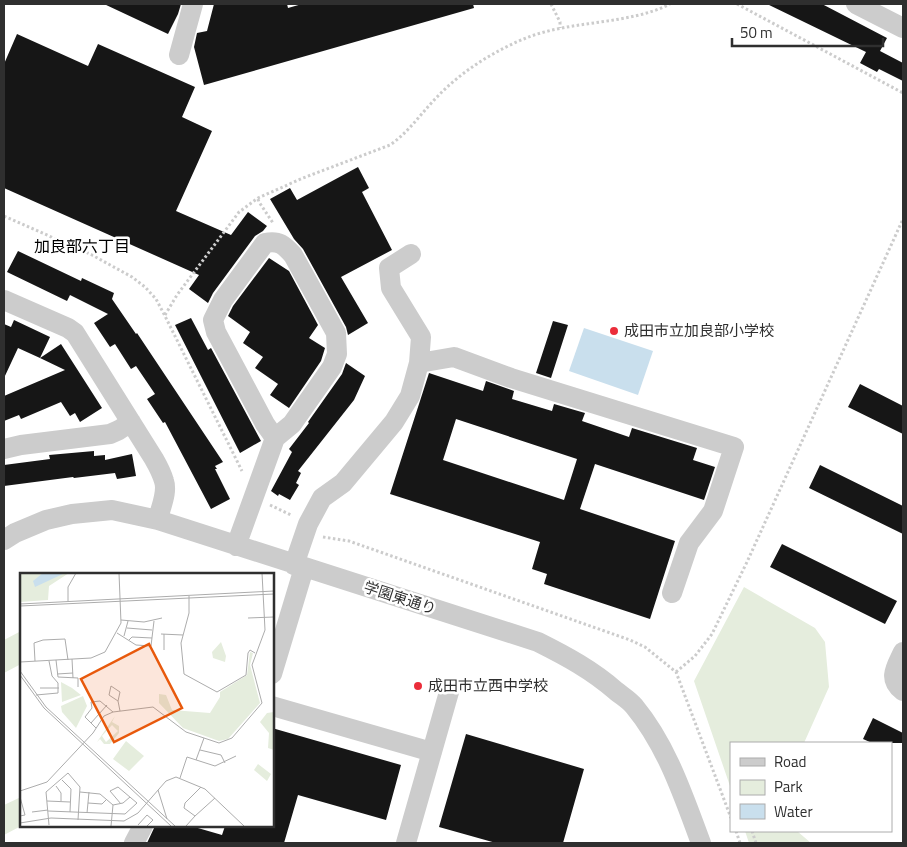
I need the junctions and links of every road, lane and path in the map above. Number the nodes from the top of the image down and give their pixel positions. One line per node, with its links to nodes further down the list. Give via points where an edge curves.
1 (193, 4): 8 (street)
2 (551, 4): 6 (path)
3 (670, 4): 6 (path, via 642,14)
4 (737, 4): 9 (path)
5 (856, 4): 7 (street)
6 (560, 28): 14 (path, via 526,38 468,71 439,94 390,145 258,198 239,212)
7 (903, 28)
8 (179, 55)
9 (903, 93)
10 (4, 216): 14 (path, via 92,255 132,277 156,299)
11 (903, 220): 28 (path, via 712,634 695,656)
12 (411, 254): 15 (street, via 390,268 391,288 422,338)
13 (4, 300): 16 (street, via 75,333)
14 (164, 316): 19 (path)
15 (420, 363): 21 (street, via 410,396 394,422 342,484 322,498); 25 (street, via 454,358 734,447 713,511 689,543)
16 (131, 422): 18 (street, via 110,434); 20 (street, via 165,482 166,492)
17 (275, 438): 17 (street, via 216,332 213,320 223,300 265,243 272,241 285,245 293,255 336,333 338,346 332,367 292,424); 19 (street)
18 (4, 449)
19 (255, 497): 21 (path); 23 (street)
20 (158, 520): 22 (street, 学園東通り, via 112,510 72,514 46,520); 23 (street, 学園東通り)
21 (308, 524): 24 (street)
22 (4, 540)
23 (236, 546): 24 (street, 学園東通り)
24 (299, 566): 27 (street); 36 (street, 学園東通り, via 538,642 572,659 606,682 632,704 652,730 675,773)
25 (672, 593)
26 (903, 652): 29 (street, via 894,678)
27 (274, 666)
28 (676, 672)
29 (903, 691)
30 (449, 692): 32 (street)
31 (274, 707): 32 (street)
32 (432, 752): 35 (street)
33 (142, 827): 34 (street)
34 (134, 843)
35 (406, 843)
36 (701, 843)

